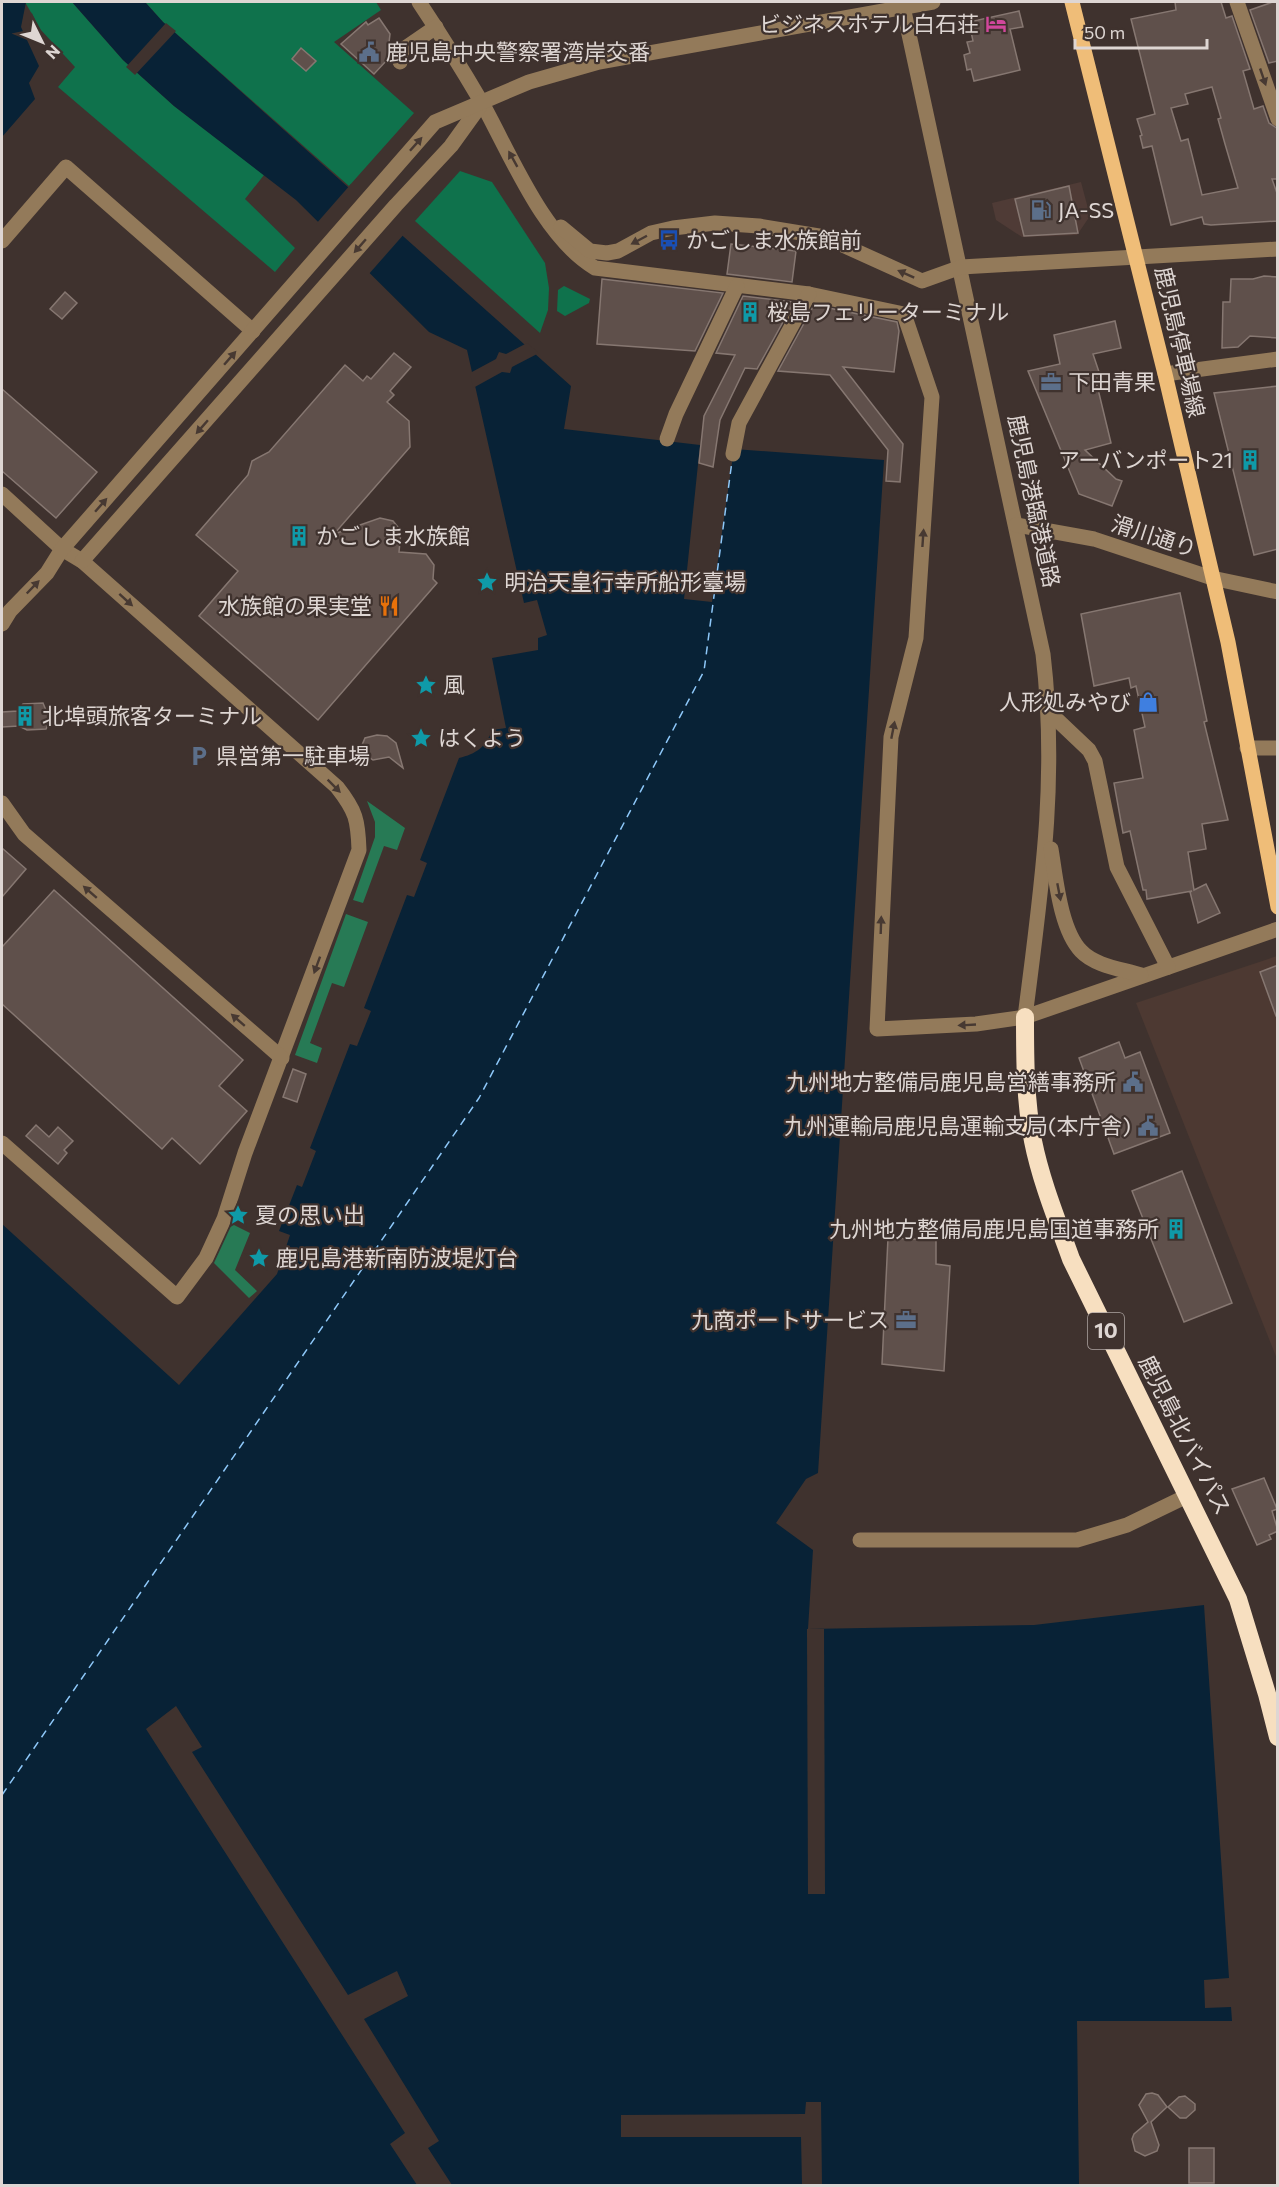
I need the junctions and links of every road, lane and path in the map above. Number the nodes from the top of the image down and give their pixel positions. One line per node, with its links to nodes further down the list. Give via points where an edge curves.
1 (419, 2): 6 (street)
2 (933, 2): 5 (street)
3 (1072, 2): 13 (main road, 鹿児島停車場線)
4 (1237, 2): 9 (street, one-way to 9)
5 (903, 4): 8 (street, via 599,62 529,82); 14 (street, 鹿児島港臨港道路)
6 (436, 27): 7 (street, via 401,51); 8 (street)
7 (400, 62)
8 (482, 103): 10 (street, one-way to 8); 17 (street, one-way to 8, via 435,122); 25 (street, one-way to 25, via 451,146)
9 (1278, 119)
10 (542, 210): 14 (street, one-way to 10, via 922,281 825,237 715,223 651,233 607,253 590,250); 15 (street, via 572,252 595,268)
11 (2, 241): 17 (street, via 66,168)
12 (1278, 249): 13 (street)
13 (1136, 257): 14 (street); 19 (main road, 鹿児島停車場線)
14 (961, 267): 23 (street, 鹿児島港臨港道路)
15 (737, 286): 16 (street); 20 (street)
16 (809, 294): 21 (street, via 739,423); 38 (street, one-way to 16, via 976,1024 877,1029 891,737 916,638 932,397 904,314)
17 (253, 331): 24 (street, one-way to 17)
18 (1278, 359): 19 (street)
19 (1165, 374): 26 (main road, 鹿児島停車場線)
20 (667, 439)
21 (733, 454)
22 (2, 494): 24 (street)
23 (1016, 525): 26 (street, 滑川通り, via 1094,539); 29 (street, 鹿児島港臨港道路, via 1043,654)
24 (62, 549): 25 (street); 28 (street, one-way to 24)
25 (82, 561): 39 (street, one-way to 39, via 337,787 353,808 358,824 358,850)
26 (1212, 578): 27 (street, 滑川通り); 30 (main road, 鹿児島停車場線)
27 (1278, 592)
28 (2, 624)
29 (1050, 713): 33 (street, 鹿児島港臨港道路); 36 (street, via 1089,750 1095,761 1117,867)
30 (1247, 748): 31 (street); 34 (main road, 鹿児島停車場線)
31 (1278, 748)
32 (2, 803): 39 (street, one-way to 32, via 24,834)
33 (1048, 834): 37 (street, one-way to 37, via 1061,906 1081,951 1094,960); 38 (street, 鹿児島港臨港道路)
34 (1278, 907)
35 (1278, 929): 36 (street)
36 (1168, 967): 37 (street)
37 (1141, 975): 38 (street)
38 (1025, 1017): 41 (highway, 鹿児島北バイパス / 10, via 1029,1114 1040,1170 1055,1215 1071,1259)
39 (282, 1058): 40 (street, via 224,1219 206,1258 177,1297)
40 (2, 1143)
41 (1189, 1496): 42 (street, via 1127,1525 1077,1540); 43 (highway, 鹿児島北バイパス / 10, via 1238,1599)
42 (860, 1540)
43 (1278, 1737)

